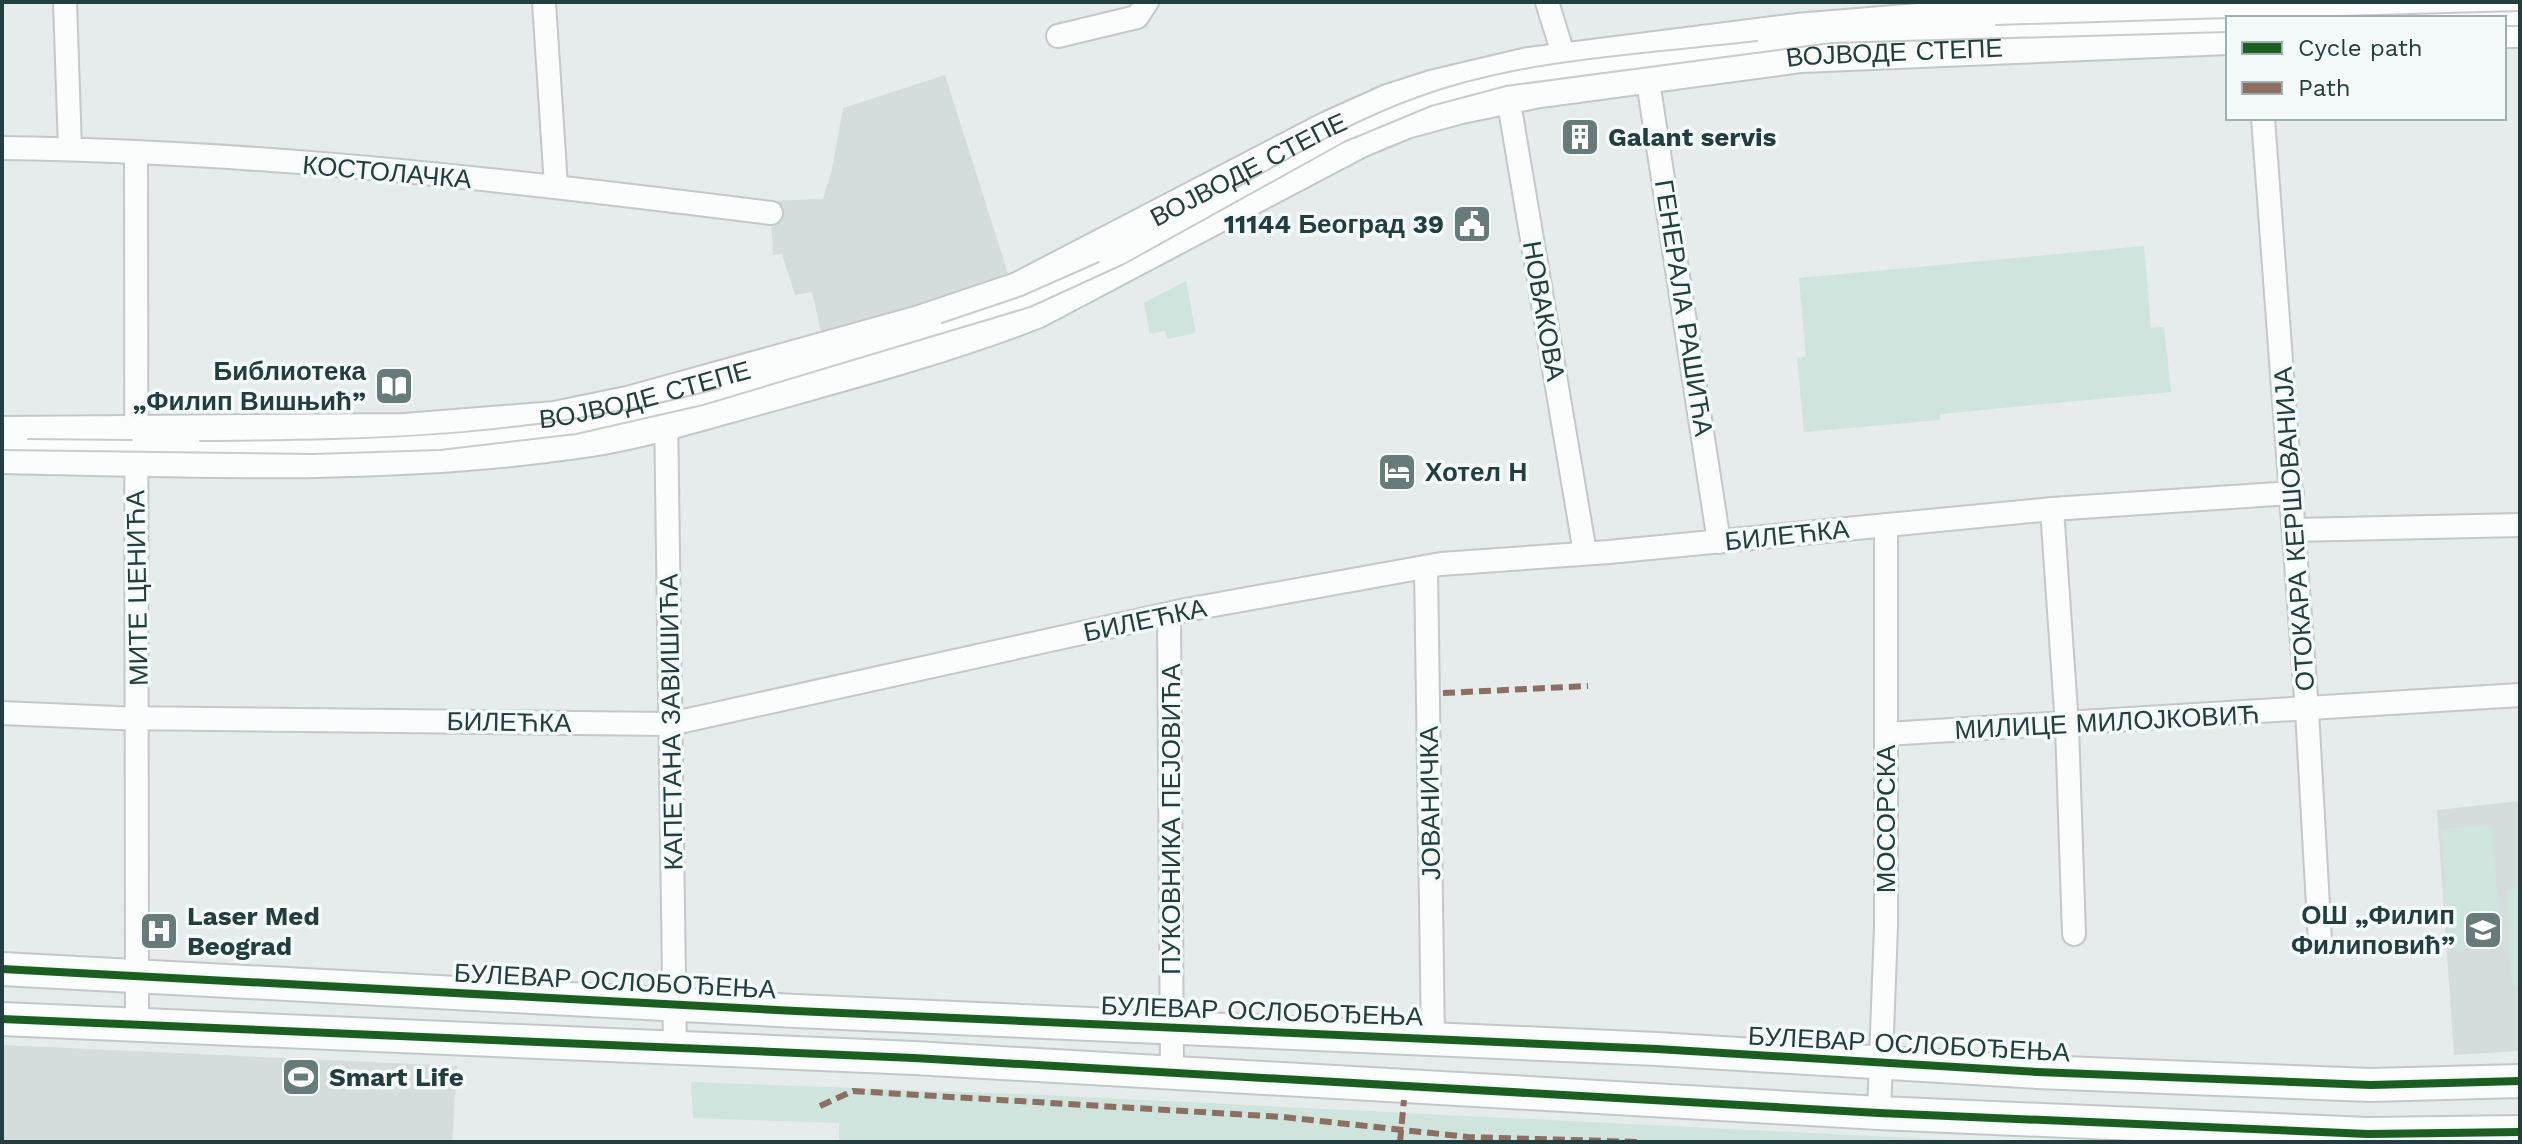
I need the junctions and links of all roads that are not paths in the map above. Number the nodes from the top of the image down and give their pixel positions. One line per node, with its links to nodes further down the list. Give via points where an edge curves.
1 (65, 2): 15 (street)
2 (544, 2): 17 (street)
3 (1147, 2): 8 (street, via 1137,17)
4 (1547, 2): 10 (street)
5 (2150, 8): 7 (main road, ВОЈВОДЕ СТЕПЕ); 10 (main road, ВОЈВОДЕ СТЕПЕ, via 1830,27)
6 (2520, 8): 7 (main road, ВОЈВОДЕ СТЕПЕ)
7 (2254, 15)
8 (1058, 36)
9 (2226, 38): 11 (main road, ВОЈВОДЕ СТЕПЕ, via 1816,54)
10 (1569, 73): 11 (main road, ВОЈВОДЕ СТЕПЕ); 12 (main road, ВОЈВОДЕ СТЕПЕ)
11 (1647, 75): 28 (street, ГЕНЕРАЛА РАШИЋА)
12 (1506, 83): 19 (main road, ВОЈВОДЕ СТЕПЕ, via 1388,101 1018,289); 29 (street, НОВАКОВА)
13 (2263, 120): 23 (street, ОТОКАРА КЕРШОВАНИЈА)
14 (2, 148): 15 (street, КОСТОЛАЧКА)
15 (70, 149): 16 (street, КОСТОЛАЧКА)
16 (136, 153): 17 (street, КОСТОЛАЧКА); 21 (street, МИТЕ ЦЕНИЋА)
17 (556, 186): 18 (street, КОСТОЛАЧКА)
18 (771, 213)
19 (666, 408): 21 (main road, ВОЈВОДЕ СТЕПЕ); 36 (street, КАПЕТАНА ЗАВИШИЋА)
20 (2, 433): 21 (main road, ВОЈВОДЕ СТЕПЕ)
21 (136, 445): 22 (main road, ВОЈВОДЕ СТЕПЕ); 35 (street, МИТЕ ЦЕНИЋА)
22 (2, 457)
23 (2292, 493): 24 (street, БИЛЕЋКА); 27 (street, ОТОКАРА КЕРШОВАНИЈА)
24 (2052, 509): 25 (street, БИЛЕЋКА); 37 (street)
25 (1886, 525): 28 (street, БИЛЕЋКА); 38 (street, МОСОРСКА)
26 (2520, 525): 27 (street)
27 (2295, 530): 33 (street, ОТОКАРА КЕРШОВАНИЈА)
28 (1719, 542): 29 (street, БИЛЕЋКА)
29 (1585, 553): 30 (street, БИЛЕЋКА)
30 (1426, 567): 31 (street, БИЛЕЋКА); 47 (street, ЈОВАНИЧКА)
31 (1169, 614): 36 (street, БИЛЕЋКА); 46 (street, ПУКОВНИКА ПЕЈОВИЋА)
32 (2520, 695): 33 (street, МИЛИЦЕ МИЛОЈКОВИЋ)
33 (2307, 711): 37 (street, МИЛИЦЕ МИЛОЈКОВИЋ); 40 (street, ОТОКАРА КЕРШОВАНИЈА)
34 (2, 713): 35 (street, БИЛЕЋКА)
35 (138, 718): 36 (street, БИЛЕЋКА); 42 (street, МИТЕ ЦЕНИЋА)
36 (670, 724): 43 (street, КАПЕТАНА ЗАВИШИЋА)
37 (2067, 726): 38 (street, МИЛИЦЕ МИЛОЈКОВИЋ); 39 (street)
38 (1886, 734): 49 (street, МОСОРСКА)
39 (2074, 934)
40 (2320, 941)
41 (2, 969): 42 (main road, БУЛЕВАР ОСЛОБОЂЕЊА)
42 (138, 976): 43 (main road, БУЛЕВАР ОСЛОБОЂЕЊА); 45 (street, МИТЕ ЦЕНИЋА)
43 (675, 1004): 46 (main road, БУЛЕВАР ОСЛОБОЂЕЊА); 48 (street, КАПЕТАНА ЗАВИШИЋА)
44 (2, 1019): 45 (main road)
45 (137, 1023): 48 (main road)
46 (1173, 1029): 47 (main road, БУЛЕВАР ОСЛОБОЂЕЊА); 50 (street, ПУКОВНИКА ПЕЈОВИЋА)
47 (1433, 1038): 49 (main road, БУЛЕВАР ОСЛОБОЂЕЊА)
48 (675, 1050): 50 (main road)
49 (1881, 1063): 51 (main road, БУЛЕВАР ОСЛОБОЂЕЊА, via 2293,1083); 52 (street, МОСОРСКА)
50 (1172, 1072): 52 (main road)
51 (2520, 1081)
52 (1879, 1113): 53 (main road, via 2368,1134)
53 (2520, 1132)

